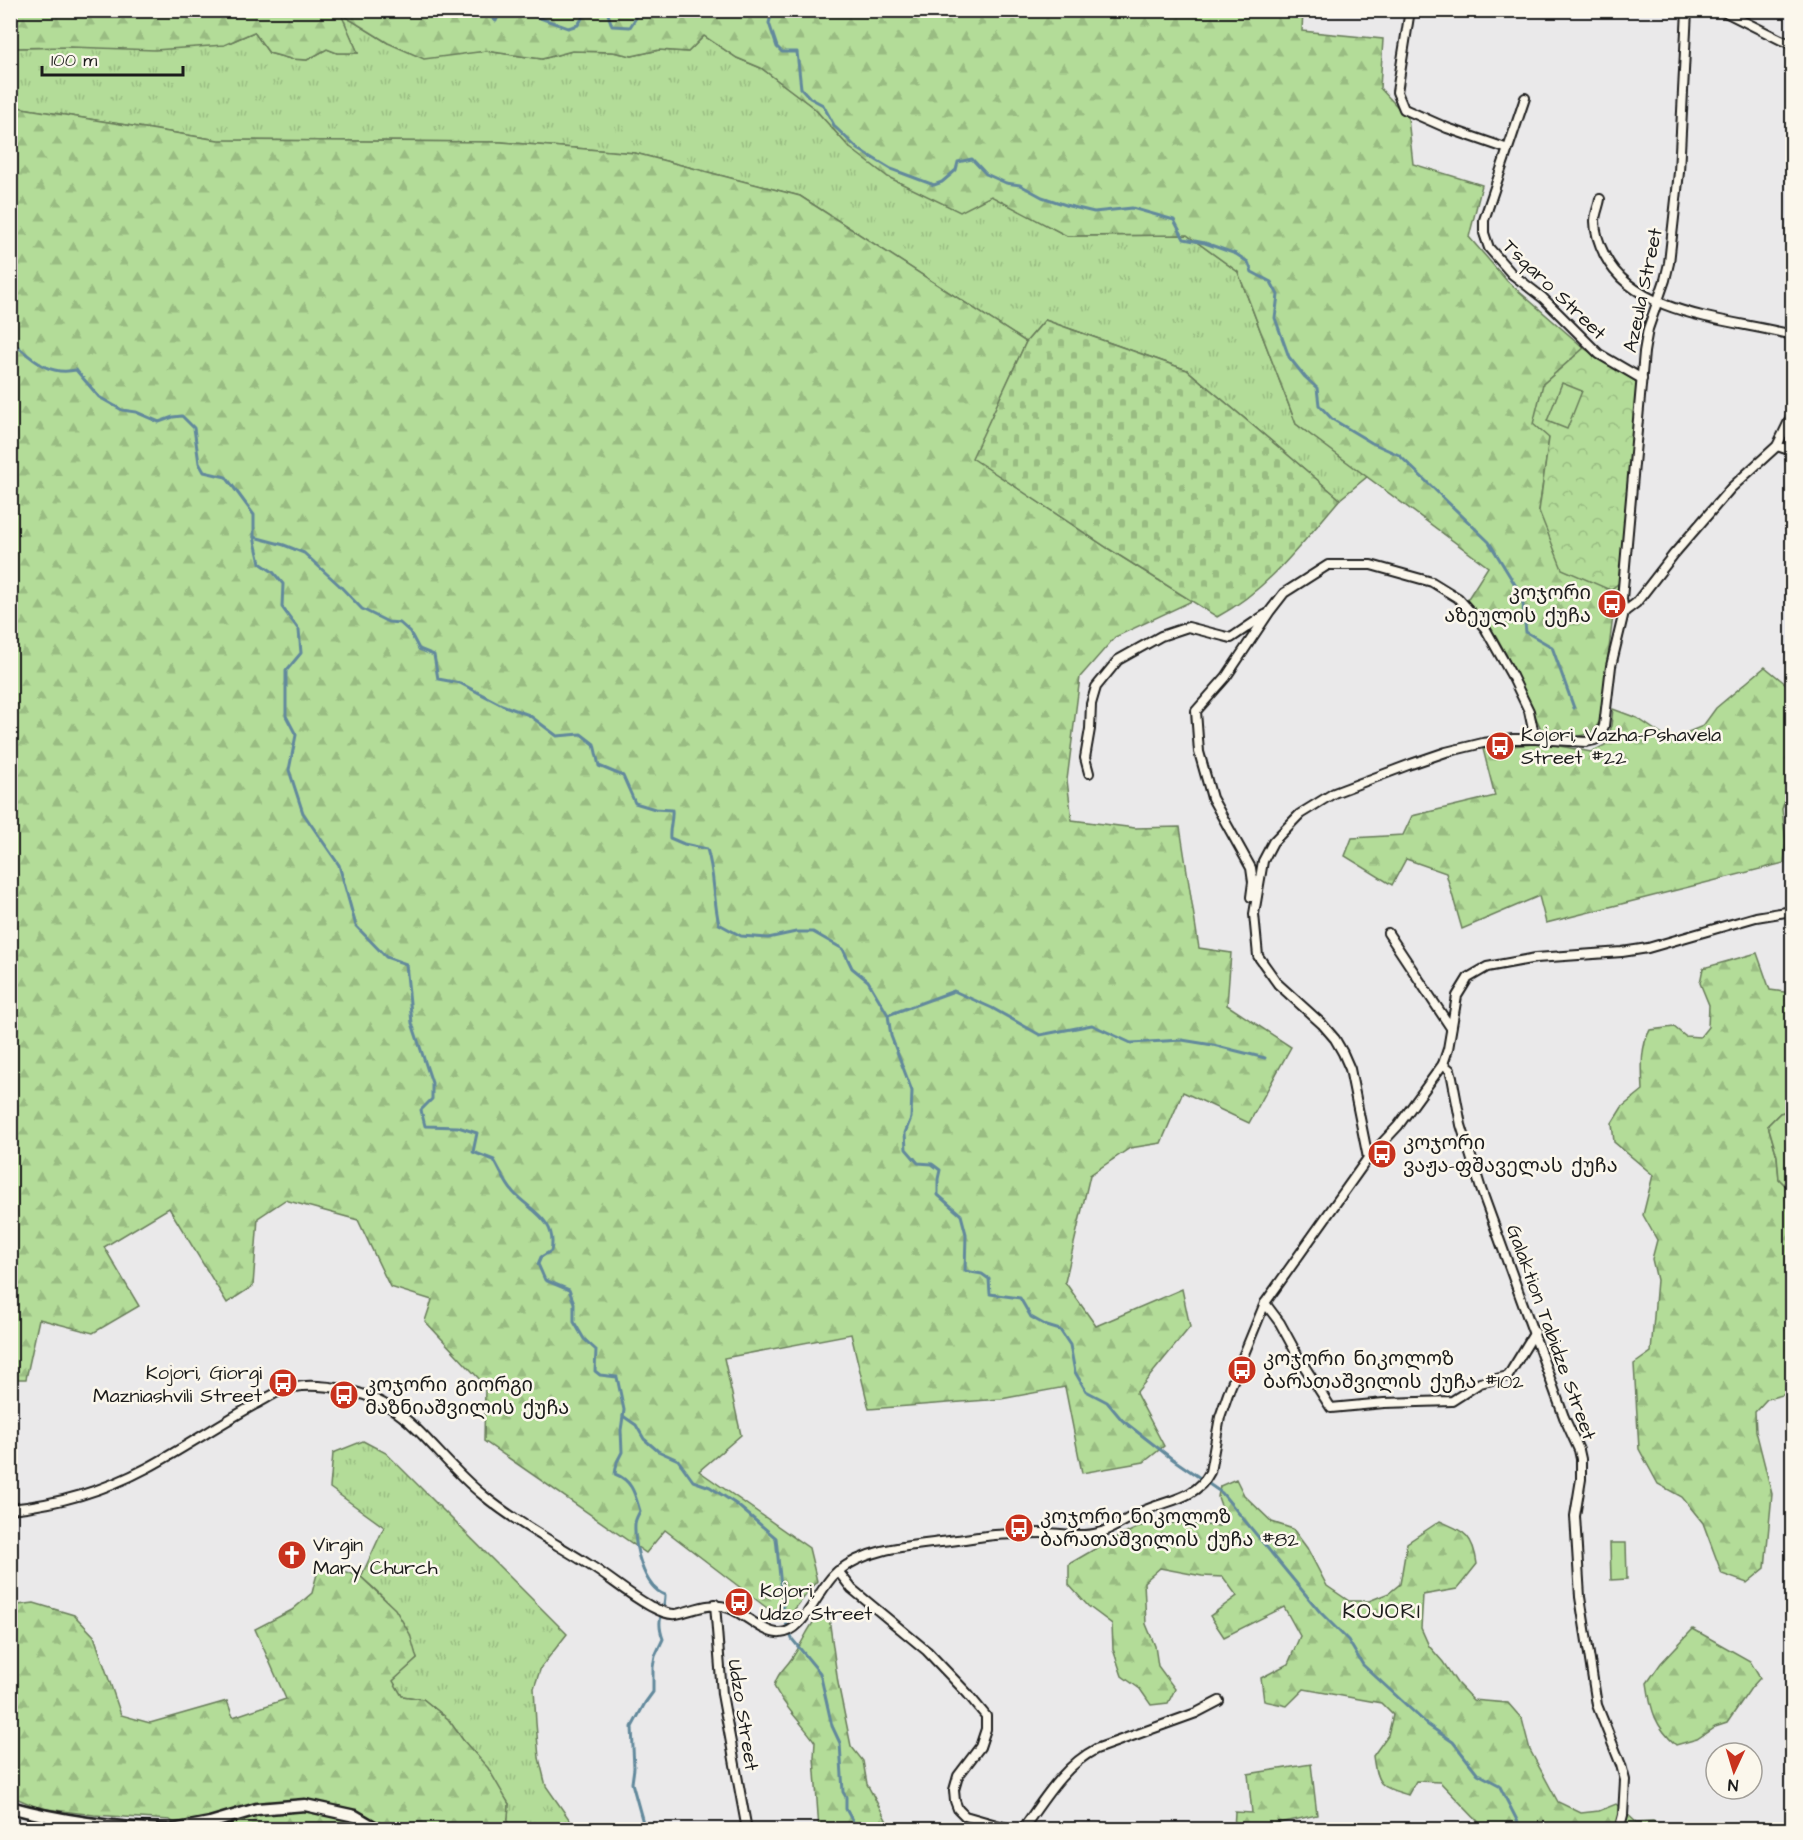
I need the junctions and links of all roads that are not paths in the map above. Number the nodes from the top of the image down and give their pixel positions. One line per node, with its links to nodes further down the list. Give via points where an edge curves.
1 (1410, 10): 6 (street, via 1397,92 1404,109)
2 (1687, 10): 8 (street, Azeula Street, via 1679,172 1669,263)
3 (1721, 10): 4 (street)
4 (1792, 44)
5 (1525, 98): 6 (street, Tsqaro Street)
6 (1508, 149): 10 (street, Tsqaro Street, via 1484,220 1489,248 1599,354)
7 (1600, 199): 8 (street, via 1595,221 1599,244 1612,269 1633,288)
8 (1658, 302): 9 (street); 10 (street, Azeula Street, via 1648,329)
9 (1792, 335)
10 (1642, 379): 15 (street, Azeula Street)
11 (1792, 415): 12 (street)
12 (1777, 446): 13 (street); 15 (street, via 1731,488 1636,603)
13 (1792, 451)
14 (1270, 611): 16 (street, via 1284,593 1328,565 1371,565 1432,582 1458,598 1485,628 1529,711); 17 (street, via 1231,638 1188,627 1161,636 1118,660 1096,687 1091,704 1084,758); 19 (street, via 1226,677 1196,711 1199,752 1212,798 1251,868)
15 (1624, 612): 16 (street, Azeula Street, via 1600,734 1586,742)
16 (1535, 739): 19 (street, Azeula Street, via 1483,743 1446,752 1317,802 1273,842 1263,861)
17 (1089, 773)
18 (1792, 911): 21 (street, via 1756,917 1648,948 1536,957 1487,968 1468,978 1457,996)
19 (1254, 914): 23 (street, via 1258,956 1263,965 1335,1039 1350,1069)
20 (1388, 933): 21 (street)
21 (1451, 1028): 22 (street)
22 (1443, 1064): 23 (street, via 1398,1126); 25 (street, Galaktion Tabidze Street, via 1450,1070 1474,1168)
23 (1368, 1158): 24 (street)
24 (1265, 1303): 25 (street, via 1331,1408 1452,1401 1480,1383 1508,1376); 27 (street, via 1230,1388 1220,1417 1210,1472 1200,1487 1100,1533 993,1535 921,1544 863,1557)
25 (1535, 1332): 39 (street, Galaktion Tabidze Street, via 1564,1417 1580,1450 1581,1479 1575,1516 1580,1597 1597,1705 1625,1780)
26 (10, 1509): 28 (street, via 52,1504 106,1486 147,1468 278,1392 314,1385 344,1388 374,1398 400,1413 480,1493 646,1604 672,1614)
27 (838, 1571): 28 (street, via 792,1631 770,1632 742,1614); 37 (street, via 852,1589 927,1651 986,1716 980,1747 958,1776 955,1801 965,1816)
28 (715, 1604): 36 (street, Udzo Street, via 722,1694)
29 (1219, 1701): 38 (street, via 1083,1755 1053,1786)
30 (10, 1807): 31 (main road)
31 (49, 1817): 32 (street); 33 (main road)
32 (63, 1830)
33 (167, 1830)
34 (173, 1830): 35 (main road, via 257,1809 304,1805 355,1816)
35 (379, 1830)
36 (747, 1830)
37 (1014, 1830)
38 (1022, 1830)
39 (1619, 1830)

